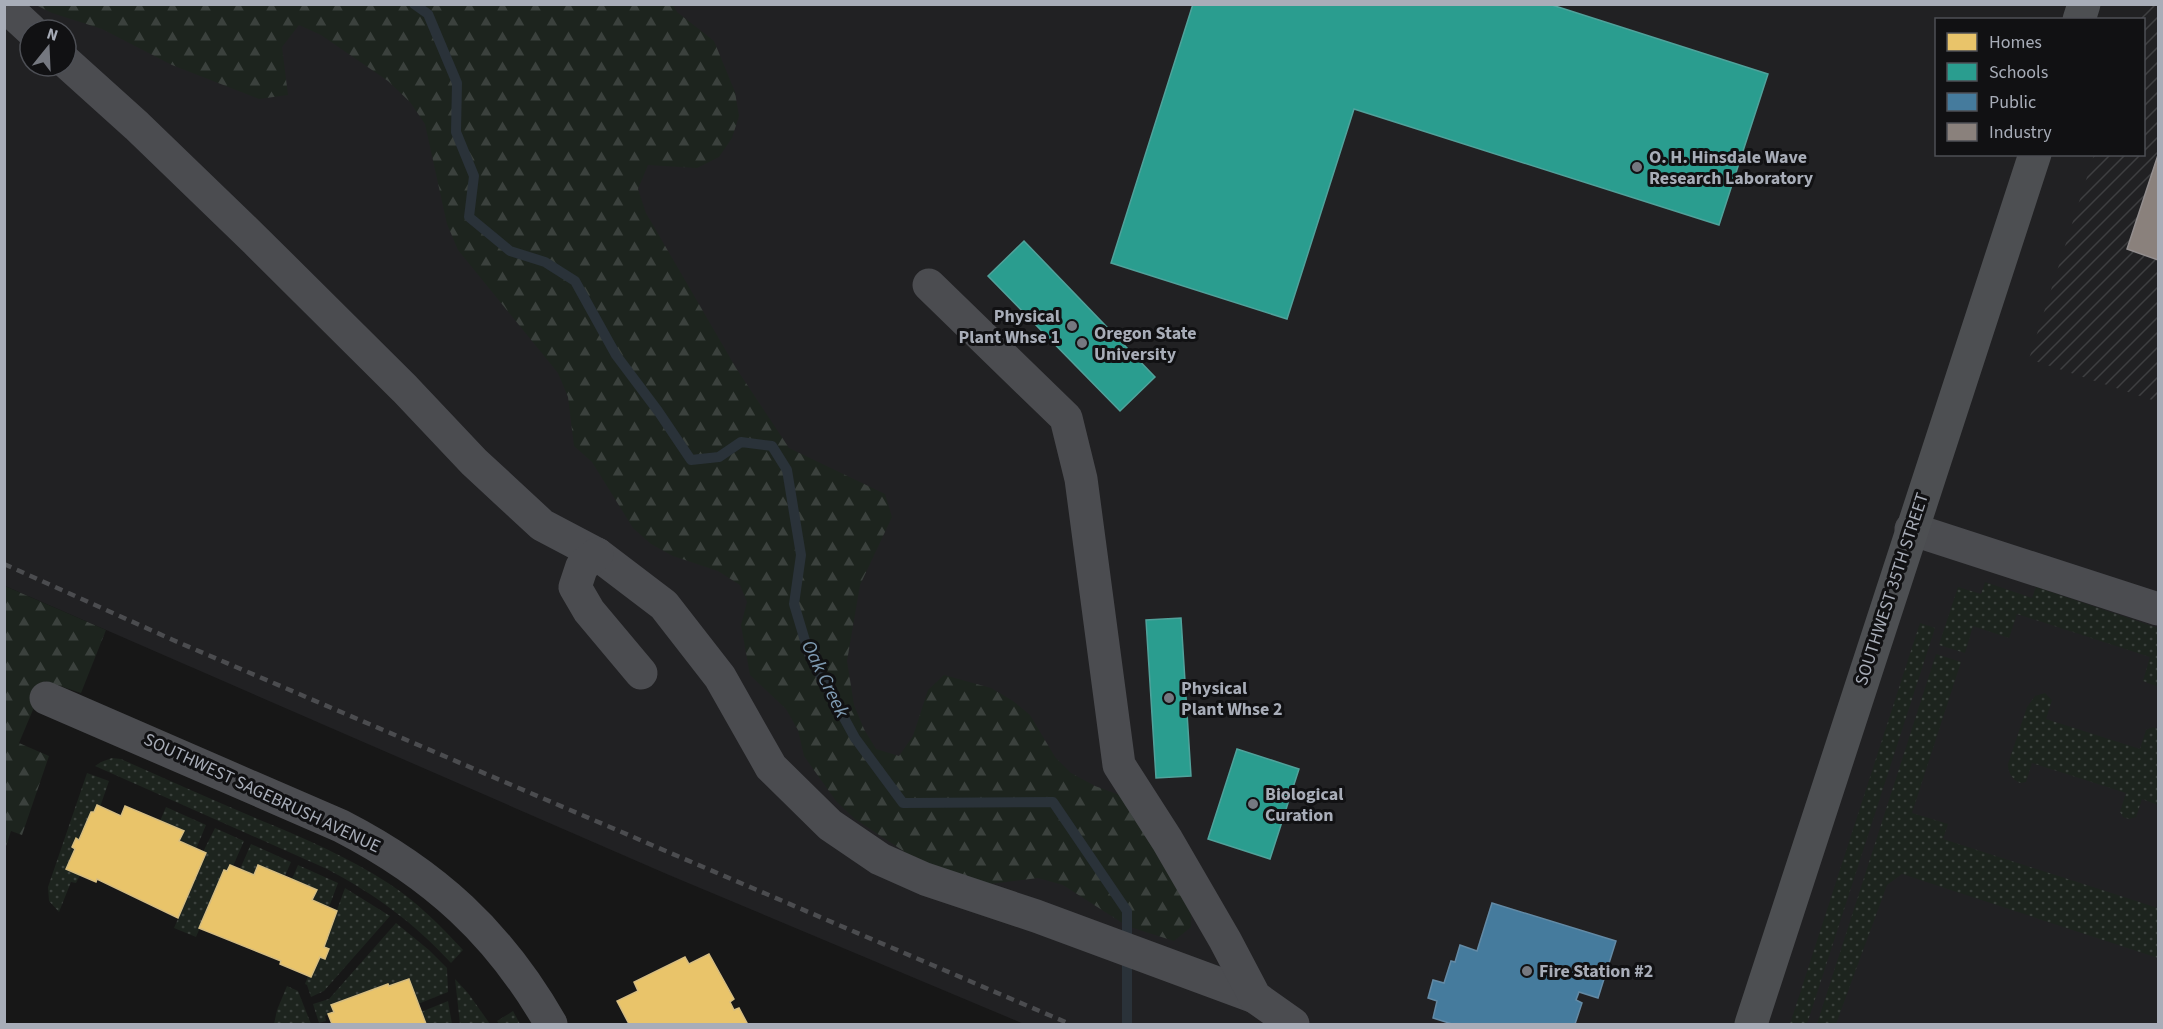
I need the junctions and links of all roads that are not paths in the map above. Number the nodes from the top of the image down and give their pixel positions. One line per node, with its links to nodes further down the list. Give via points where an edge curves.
1 (4, 5): 2 (street)
2 (18, 18)
3 (78, 73): 7 (street, via 239,224 542,525)
4 (2034, 156): 6 (main road, SOUTHWEST 35TH STREET)
5 (929, 285): 11 (street, via 1066,418 1080,480 1119,765 1167,840)
6 (1911, 529): 8 (street); 14 (main road, SOUTHWEST 35TH STREET)
7 (597, 554): 9 (street, via 582,566 575,587 589,611); 11 (street, via 664,605 720,677 771,767 830,825 880,859)
8 (2158, 609)
9 (641, 673)
10 (46, 698): 12 (street, SOUTHWEST SAGEBRUSH AVENUE, via 377,844 411,866 475,921 507,957)
11 (1255, 997): 13 (street)
12 (551, 1024)
13 (1293, 1024)
14 (1751, 1024)

